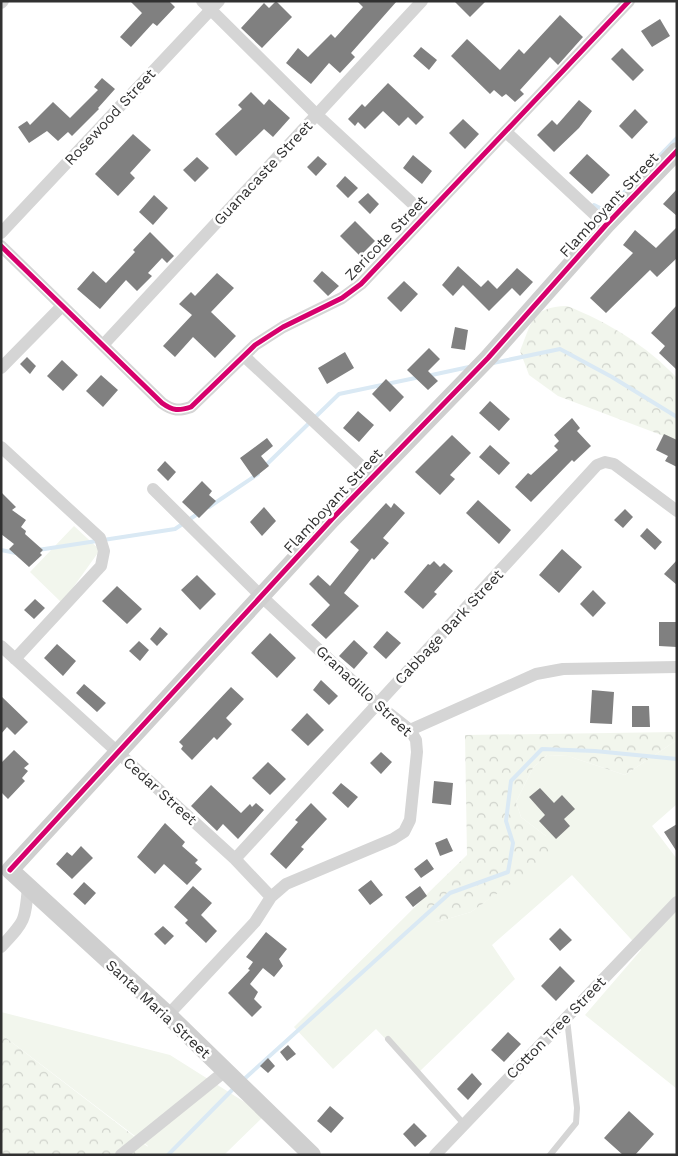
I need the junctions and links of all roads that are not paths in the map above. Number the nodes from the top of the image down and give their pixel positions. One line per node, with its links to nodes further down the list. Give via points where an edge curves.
1 (422, 1): 4 (street, Guanacaste Street)
2 (629, 1): 5 (street, Zericote Street)
3 (211, 4): 4 (street); 9 (street, Rosewood Street)
4 (317, 115): 7 (street); 12 (street, Guanacaste Street)
5 (506, 132): 7 (street, Zericote Street); 8 (street)
6 (677, 151): 8 (street, Flamboyant Street)
7 (424, 215): 13 (street, Zericote Street, via 361,284 342,298 283,327)
8 (606, 225): 16 (street, Flamboyant Street, via 488,358)
9 (1, 233)
10 (1, 246): 11 (street, Zericote Street)
11 (62, 306): 12 (street, Zericote Street); 14 (street)
12 (104, 344): 13 (street, Zericote Street, via 162,403 170,410 180,411 191,406)
13 (244, 356): 16 (street)
14 (1, 368)
15 (1, 448): 21 (street, via 100,538 104,551 102,566)
16 (373, 477): 19 (street, Flamboyant Street)
17 (153, 489): 19 (street, Granadillo Street)
18 (677, 511): 23 (street, Cabbage Bark Street, via 614,464 605,462 597,465)
19 (261, 596): 23 (street, Granadillo Street); 25 (street, Flamboyant Street)
20 (1, 646): 21 (street, Cedar Street)
21 (15, 659): 25 (street, Cedar Street)
22 (677, 667): 24 (street, via 563,670 536,674)
23 (377, 704): 24 (street, Granadillo Street); 26 (street, Cabbage Bark Street)
24 (410, 730): 29 (street, Granadillo Street, via 416,740 417,752 410,820 404,832 286,884)
25 (119, 754): 26 (street, Cedar Street); 27 (street, Flamboyant Street)
26 (236, 859): 29 (street, Cedar Street)
27 (6, 869): 28 (street, Santa Maria Street)
28 (28, 887): 31 (street, via 24,921); 32 (street, Santa Maria Street)
29 (271, 896): 32 (street, Granadillo Street, via 255,922)
30 (677, 902): 33 (street, Cotton Tree Street)
31 (1, 948)
32 (168, 1016): 35 (street, Santa Maria Street)
33 (566, 1017): 36 (street, Cotton Tree Street); 40 (lane, via 576,1123)
34 (388, 1040): 36 (lane)
35 (224, 1072): 37 (street); 38 (street, Santa Maria Street)
36 (464, 1124): 39 (street, Cotton Tree Street)
37 (122, 1155)
38 (312, 1155)
39 (435, 1155)
40 (550, 1155)

